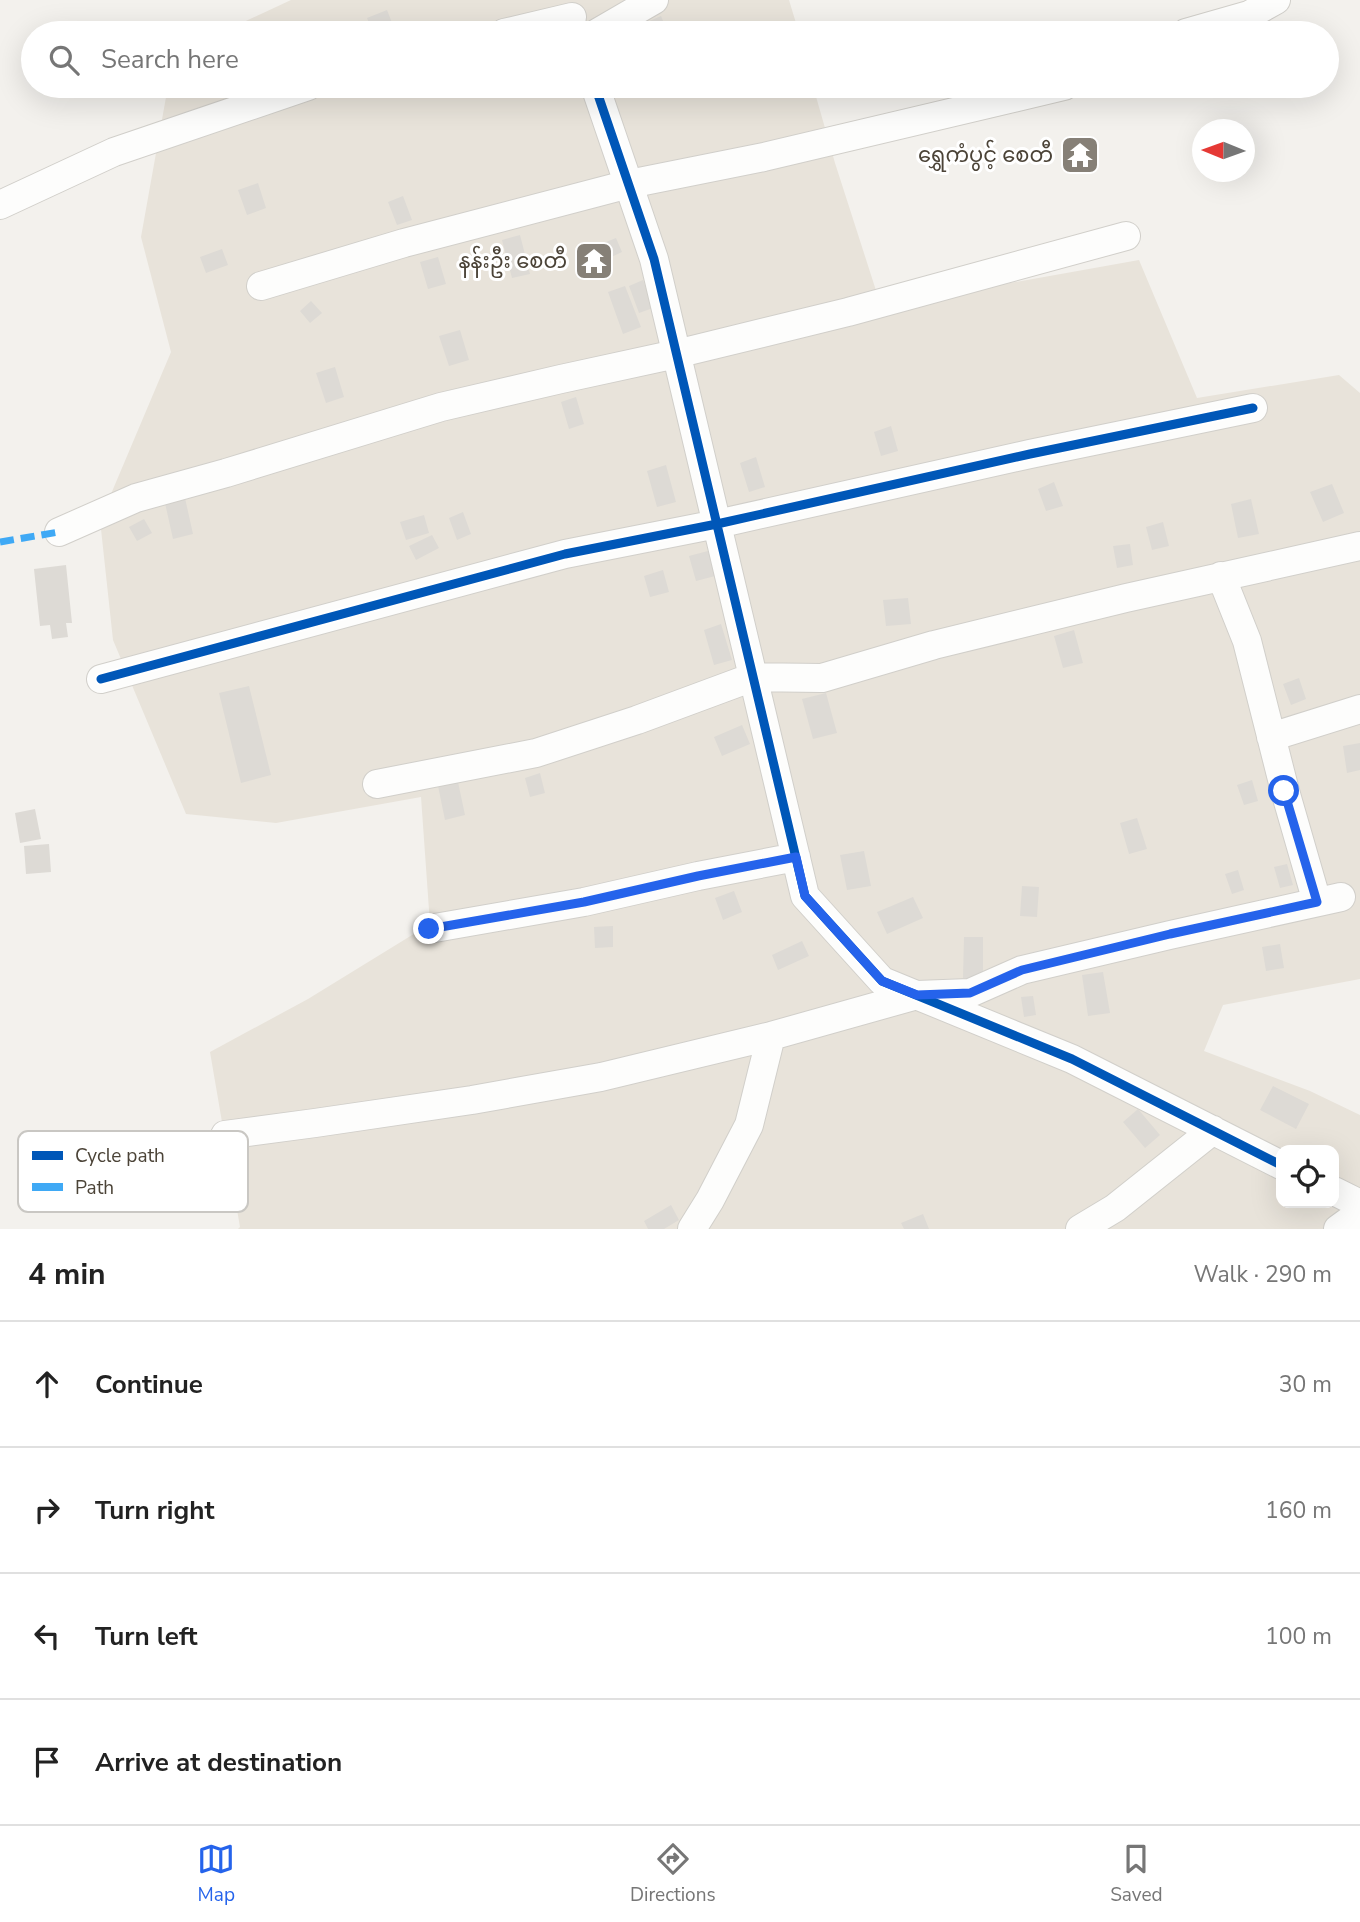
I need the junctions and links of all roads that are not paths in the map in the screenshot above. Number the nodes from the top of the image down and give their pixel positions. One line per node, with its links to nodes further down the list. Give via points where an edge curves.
1 (654, 0): 5 (street)
2 (1276, 0): 6 (street)
3 (572, 17): 4 (street)
4 (555, 21)
5 (618, 21)
6 (1228, 21)
7 (273, 98): 11 (street, via 114,152)
8 (599, 98): 10 (street)
9 (1013, 98): 10 (street)
10 (629, 184): 13 (street); 14 (street, via 654,259)
11 (0, 205)
12 (1126, 236): 14 (street)
13 (261, 286)
14 (677, 354): 16 (street); 17 (street, via 441,407 136,498)
15 (1253, 408): 16 (street)
16 (717, 524): 20 (street); 21 (street, via 565,554)
17 (59, 532)
18 (1360, 546): 19 (street)
19 (1221, 576): 20 (street, via 934,645 822,678); 23 (street, via 1247,641)
20 (753, 677): 24 (street, via 536,752); 25 (street)
21 (101, 680)
22 (1360, 709): 23 (street)
23 (1271, 737): 27 (street, via 1284,791 1329,899 1022,970 970,993)
24 (377, 784)
25 (796, 857): 26 (street); 27 (street, via 805,896 882,981)
26 (429, 929)
27 (917, 995): 28 (street); 29 (street, via 1072,1059)
28 (771, 1036): 30 (street, via 576,1082); 35 (street, via 749,1125)
29 (1213, 1130): 31 (street); 36 (street, via 1115,1208)
30 (248, 1132)
31 (1276, 1162)
32 (1339, 1194): 33 (street)
33 (1360, 1204)
34 (1360, 1213): 37 (street)
35 (692, 1229)
36 (1080, 1229)
37 (1338, 1229)

